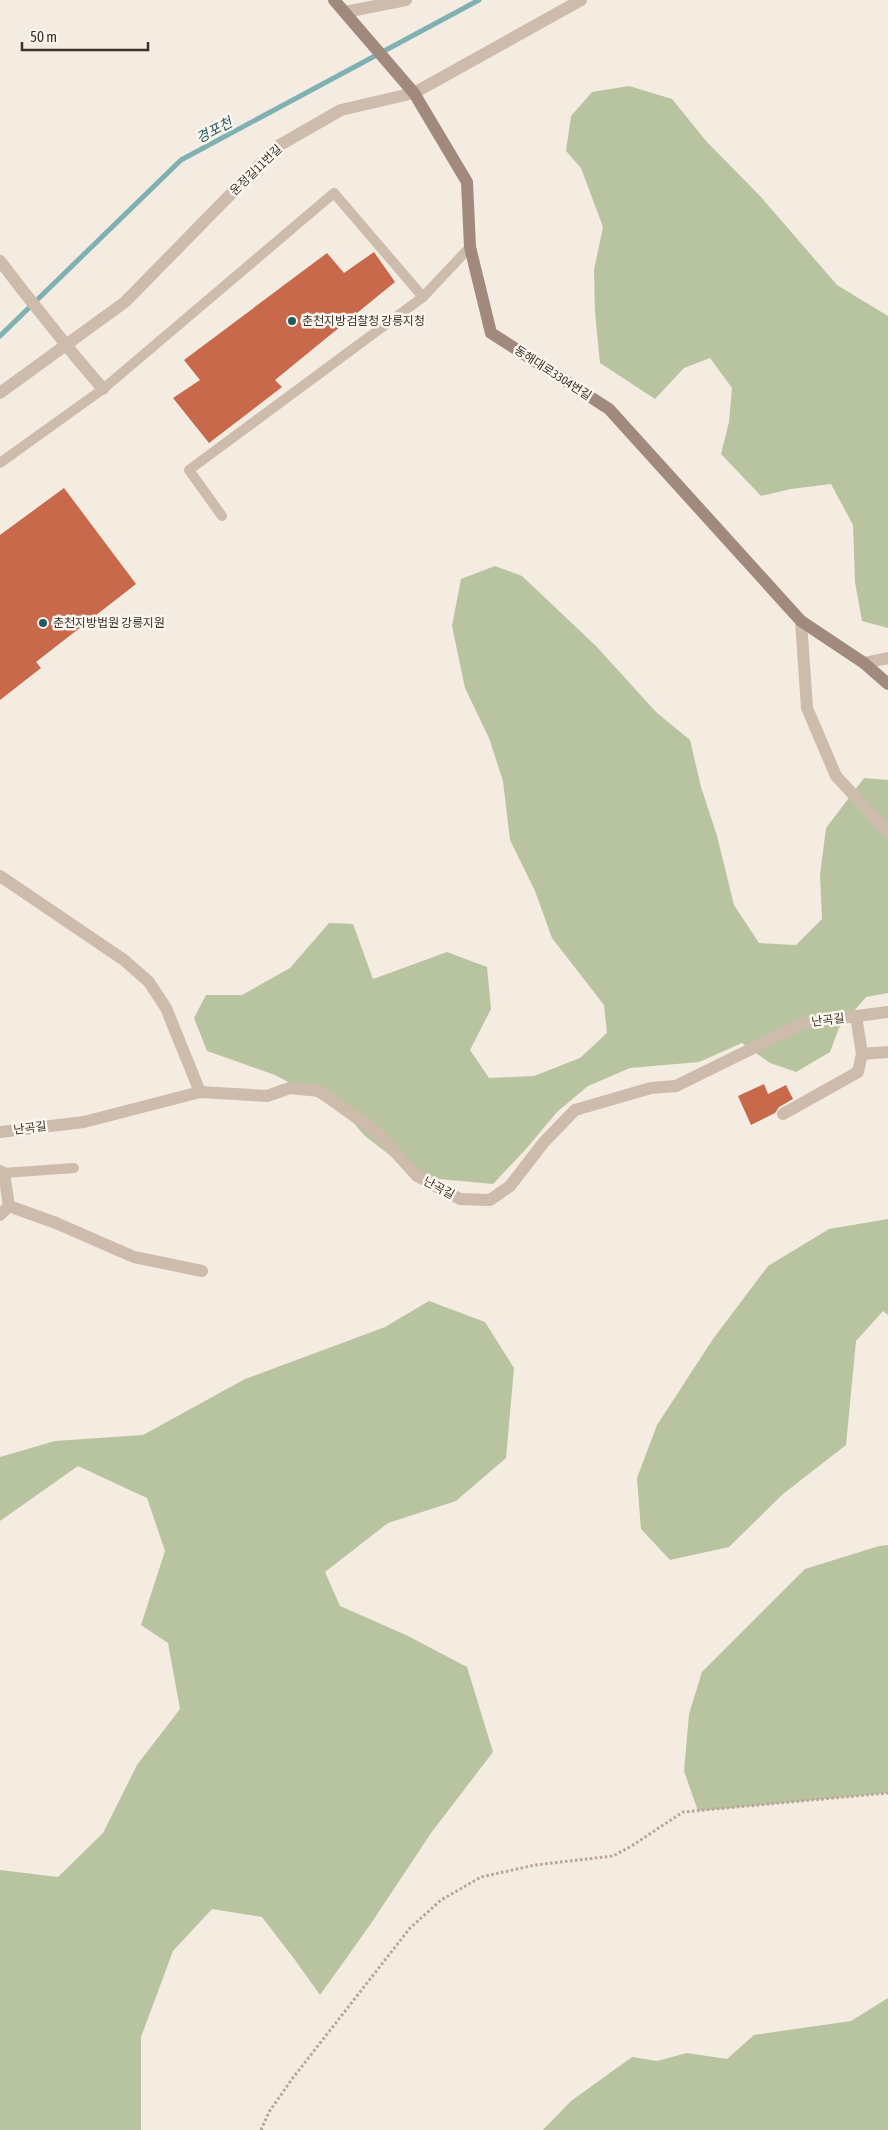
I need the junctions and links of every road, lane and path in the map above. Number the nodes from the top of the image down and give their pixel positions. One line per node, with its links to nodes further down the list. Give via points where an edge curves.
1 (334, 0): 4 (street, 동해대로3304번길)
2 (406, 0): 4 (street)
3 (581, 0): 5 (street, 운정길11번길)
4 (345, 12): 5 (street, 동해대로3304번길)
5 (414, 93): 6 (street, 동해대로3304번길, via 467,182); 10 (street, 운정길11번길, via 341,110 278,146 125,302)
6 (470, 247): 8 (lane); 13 (street, 동해대로3304번길, via 491,333 609,408)
7 (0, 261): 9 (street, bridge)
8 (423, 297): 9 (lane, via 334,193); 12 (lane, via 189,470)
9 (103, 389): 11 (lane)
10 (0, 393)
11 (0, 463)
12 (222, 516)
13 (801, 621): 15 (street, 동해대로3304번길); 17 (street, via 807,708 836,776)
14 (888, 658): 15 (street)
15 (864, 663): 16 (street, 동해대로3304번길)
16 (888, 684)
17 (888, 832)
18 (0, 876): 23 (street, via 124,960 149,982 166,1008)
19 (888, 1012): 20 (street, 난곡길)
20 (856, 1016): 22 (street); 23 (street, 난곡길, via 804,1023 676,1086 651,1088 575,1110 544,1142 510,1186 490,1200 460,1199 417,1176 377,1132 319,1091 290,1088 267,1096)
21 (888, 1052): 22 (street)
22 (862, 1054): 24 (street, via 858,1072)
23 (200, 1092): 25 (street, 난곡길, via 84,1122)
24 (783, 1114)
25 (0, 1132)
26 (74, 1168): 27 (lane)
27 (2, 1172): 28 (street)
28 (4, 1211): 29 (street, via 56,1223 134,1257)
29 (202, 1271)
30 (888, 1793): 31 (path, via 683,1812 613,1856 535,1865 481,1877 441,1900 410,1928 292,2079)
31 (260, 2130)

